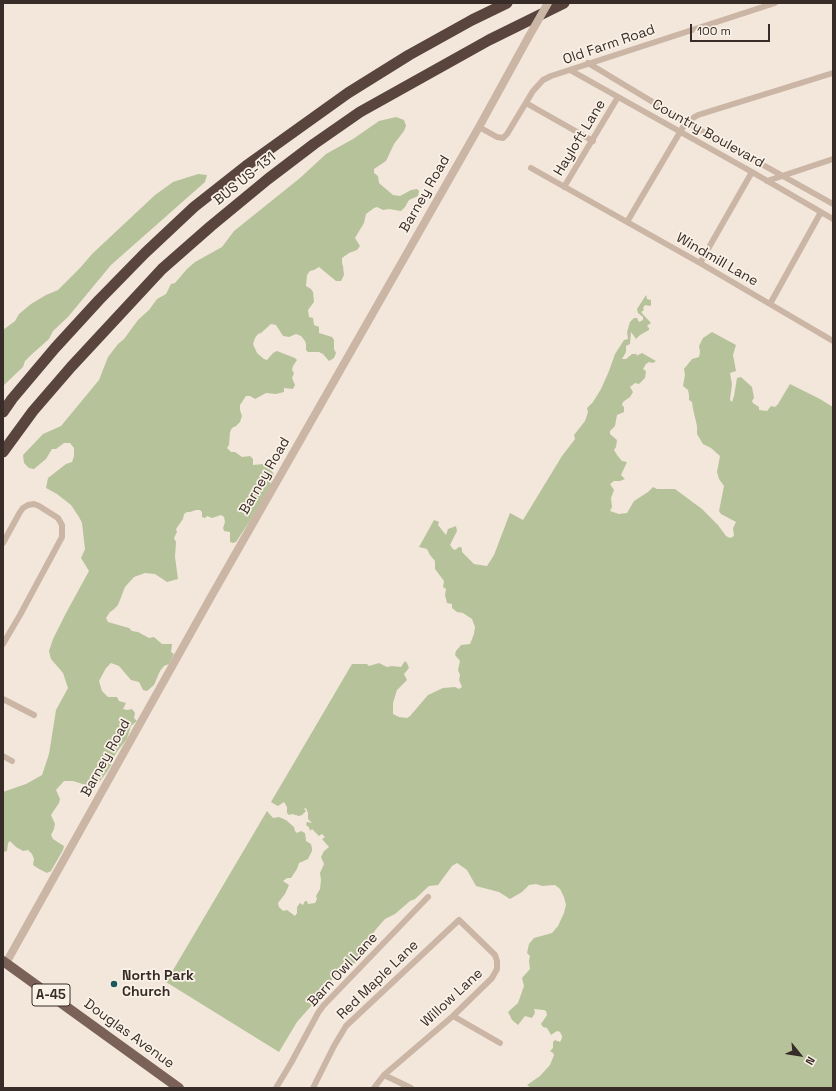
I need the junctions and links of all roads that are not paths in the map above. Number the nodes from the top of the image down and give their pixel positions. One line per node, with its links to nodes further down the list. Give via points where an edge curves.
1 (507, 3): 28 (highway, BUS US-131, via 409,55 348,93 246,166 194,208 99,300 55,348)
2 (548, 3): 11 (street, Barney Road, bridge)
3 (564, 3): 29 (highway, BUS US-131, via 489,40 360,112 268,179 162,269 71,367 33,411)
4 (775, 3): 5 (street, Old Farm Road)
5 (588, 64): 6 (street, Old Farm Road); 10 (street, Country Boulevard)
6 (570, 70): 8 (street, Country Boulevard); 9 (street, Old Farm Road, via 543,80)
7 (833, 73): 10 (street, via 698,115)
8 (618, 97): 12 (street, Country Boulevard); 13 (street, Hayloft Lane)
9 (526, 103): 11 (street, Old Farm Road, via 503,138); 13 (street)
10 (686, 122): 12 (street); 17 (street, Country Boulevard)
11 (479, 127): 38 (street, Barney Road)
12 (680, 132): 16 (street, Country Boulevard); 24 (street)
13 (593, 141): 19 (street, Hayloft Lane)
14 (833, 159): 17 (street)
15 (531, 168): 19 (street)
16 (752, 172): 18 (street, Country Boulevard); 25 (street)
17 (781, 176): 18 (street); 21 (street, Country Boulevard)
18 (767, 181): 22 (street, Country Boulevard)
19 (564, 187): 20 (street, Hayloft Lane)
20 (589, 201): 24 (street, Windmill Lane)
21 (833, 204)
22 (821, 212): 23 (street, Country Boulevard); 26 (street)
23 (833, 219)
24 (627, 222): 25 (street, Windmill Lane)
25 (700, 263): 26 (street, Windmill Lane)
26 (770, 304): 27 (street, Windmill Lane)
27 (833, 341)
28 (3, 412)
29 (3, 452)
30 (3, 543): 31 (street, via 20,512 28,505 40,506 58,518 62,525 63,533 57,547)
31 (3, 644)
32 (3, 699): 33 (street)
33 (34, 715)
34 (3, 756): 35 (street)
35 (12, 761)
36 (428, 897): 43 (street, Barn Owl Lane, via 318,1012)
37 (459, 920): 39 (street, Willow Lane, via 495,955 497,969 492,978); 44 (street, Red Maple Lane, via 346,1026)
38 (4, 964): 42 (main road, Douglas Avenue / A-45)
39 (453, 1016): 40 (street); 41 (street, Willow Lane)
40 (500, 1043)
41 (384, 1075): 45 (street, Willow Lane); 46 (street)
42 (179, 1088)
43 (276, 1088)
44 (313, 1088)
45 (374, 1088)
46 (411, 1088)

